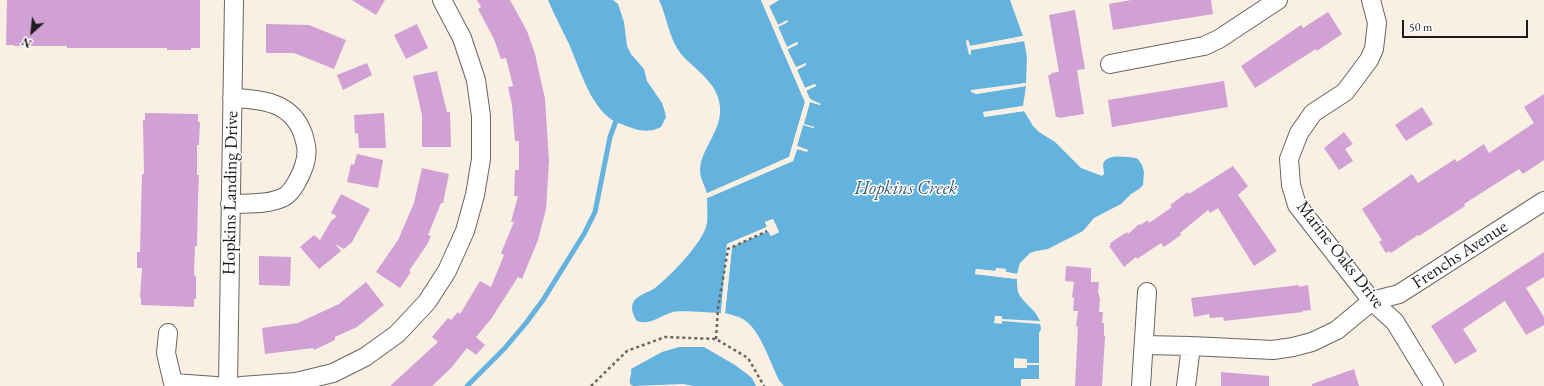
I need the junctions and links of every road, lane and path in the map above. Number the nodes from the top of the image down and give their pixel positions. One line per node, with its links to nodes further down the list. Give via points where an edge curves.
1 (234, 0): 6 (street, Hopkins Landing Drive)
2 (442, 0): 18 (street, via 462,38 476,80 481,159 465,231 447,272 427,302 397,334 365,357 333,372 296,382)
3 (1278, 0): 5 (street, via 1204,46)
4 (1371, 0): 11 (street, Marine Oaks Drive, via 1377,24 1374,49 1369,60 1344,92 1313,114 1299,133 1289,159 1291,185 1297,205)
5 (1110, 64)
6 (232, 98): 8 (street, Hopkins Landing Drive); 8 (street, via 258,99 288,112 299,123 308,153 301,176 286,196 271,202)
7 (1544, 201): 11 (street, Frenchs Avenue, via 1399,294)
8 (230, 204): 17 (street, Hopkins Landing Drive)
9 (767, 231): 13 (path, via 728,249 718,308)
10 (1147, 292): 14 (street)
11 (1372, 301): 15 (street, via 1338,330 1312,342 1293,347 1273,350); 23 (street, Marine Oaks Drive, via 1395,322)
12 (168, 333): 16 (street, via 166,353 173,383)
13 (716, 339): 19 (path, via 665,337 627,351); 20 (path, via 748,358)
14 (1144, 345): 15 (street); 21 (street)
15 (1191, 346): 22 (street)
16 (216, 386)
17 (228, 386)
18 (241, 386)
19 (591, 386)
20 (764, 386)
21 (1141, 386)
22 (1186, 386)
23 (1434, 386)

